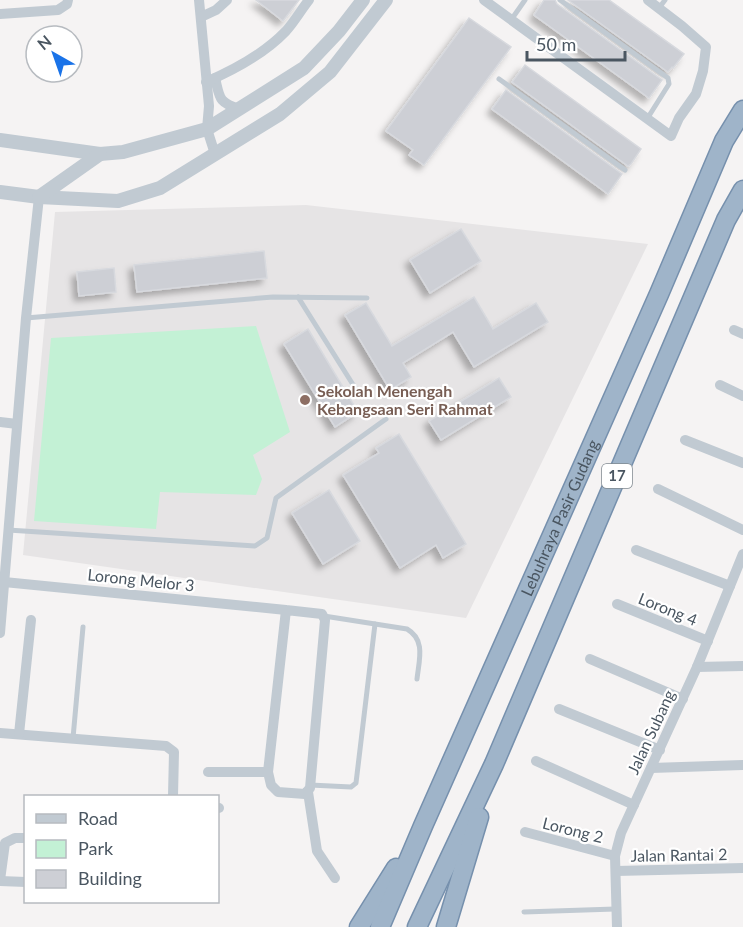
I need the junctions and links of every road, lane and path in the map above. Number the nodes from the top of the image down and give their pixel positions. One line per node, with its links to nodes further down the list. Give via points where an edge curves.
1 (68, 0): 12 (street, via 58,10)
2 (200, 0): 13 (street)
3 (227, 0): 13 (street)
4 (309, 0): 16 (street, via 273,44)
5 (363, 0): 17 (street, via 304,68)
6 (386, 0): 23 (street, via 330,72 280,114)
7 (484, 0): 14 (street)
8 (525, 0): 14 (lane)
9 (560, 0): 19 (lane, via 668,78 669,84)
10 (648, 0): 11 (street)
11 (662, 4): 19 (street, via 706,46 703,71 696,94 671,135)
12 (0, 14)
13 (201, 17): 16 (street)
14 (511, 20): 19 (street)
15 (499, 79): 24 (lane)
16 (211, 80): 17 (street, via 220,100); 20 (street)
17 (239, 109): 20 (street)
18 (743, 110): 74 (highway, Lebuhraya Pasir Gudang / 17, via 724,141)
19 (647, 118)
20 (207, 129): 22 (street, via 123,152); 23 (street)
21 (0, 140): 22 (street)
22 (100, 154): 27 (street)
23 (215, 154): 27 (street, via 160,188 118,201)
24 (625, 170)
25 (743, 190): 66 (highway, 17, via 726,220)
26 (0, 192): 27 (street)
27 (39, 197): 30 (street)
28 (298, 297): 29 (lane); 30 (lane); 32 (lane)
29 (367, 298)
30 (26, 318): 36 (street)
31 (720, 385): 33 (street)
32 (357, 391)
33 (743, 396)
34 (386, 419): 40 (lane, via 276,498 267,538 255,546)
35 (0, 422): 36 (street)
36 (18, 424): 40 (street)
37 (685, 440): 38 (street)
38 (743, 464)
39 (658, 489): 41 (street)
40 (9, 530): 44 (street)
41 (743, 530)
42 (636, 550): 45 (street)
43 (743, 554): 45 (street, Jalan Subang)
44 (4, 582): 47 (street, Lorong Melor 3); 48 (street)
45 (730, 586): 54 (street, Jalan Subang)
46 (617, 604): 54 (street, Lorong 4)
47 (286, 610): 49 (street, Lorong Melor 3); 70 (street)
48 (1, 612): 53 (street)
49 (324, 616): 51 (lane); 71 (street)
50 (31, 620): 62 (street)
51 (375, 624): 58 (lane, via 407,629 418,637 421,647); 71 (lane, via 356,783 351,787)
52 (83, 627): 63 (lane)
53 (0, 633)
54 (708, 641): 57 (street, Jalan Subang)
55 (590, 659): 59 (street)
56 (743, 666): 57 (street)
57 (697, 667): 59 (street, Jalan Subang)
58 (417, 679)
59 (683, 699): 64 (street, Jalan Subang)
60 (559, 709): 64 (street)
61 (0, 733): 62 (street)
62 (19, 734): 63 (street)
63 (73, 738): 72 (street, via 166,746 174,752)
64 (660, 750): 68 (street, Jalan Subang)
65 (536, 761): 73 (street)
66 (494, 764): 87 (highway, 17); 88 (highway); 89 (highway)
67 (743, 765): 68 (street)
68 (651, 768): 73 (street, Jalan Subang)
69 (208, 772): 70 (street)
70 (268, 772): 71 (street, via 271,785 278,792 305,794)
71 (309, 788): 80 (street, via 317,852)
72 (173, 795)
73 (634, 805): 77 (street, Jalan Subang)
74 (423, 826): 85 (highway); 86 (highway, Lebuhraya Pasir Gudang / 17)
75 (525, 832): 77 (street, Lorong 2)
76 (24, 838): 81 (street, via 5,843)
77 (615, 856): 79 (street, Jalan Subang)
78 (743, 868): 79 (street, Jalan Rantai 2)
79 (616, 871): 83 (street, Jalan Subang)
80 (335, 878)
81 (0, 880): 82 (street)
82 (24, 882)
83 (615, 909): 84 (lane); 90 (street, Jalan Subang)
84 (524, 912)
85 (359, 927)
86 (380, 927)
87 (417, 927)
88 (430, 927)
89 (446, 927)
90 (617, 927)

